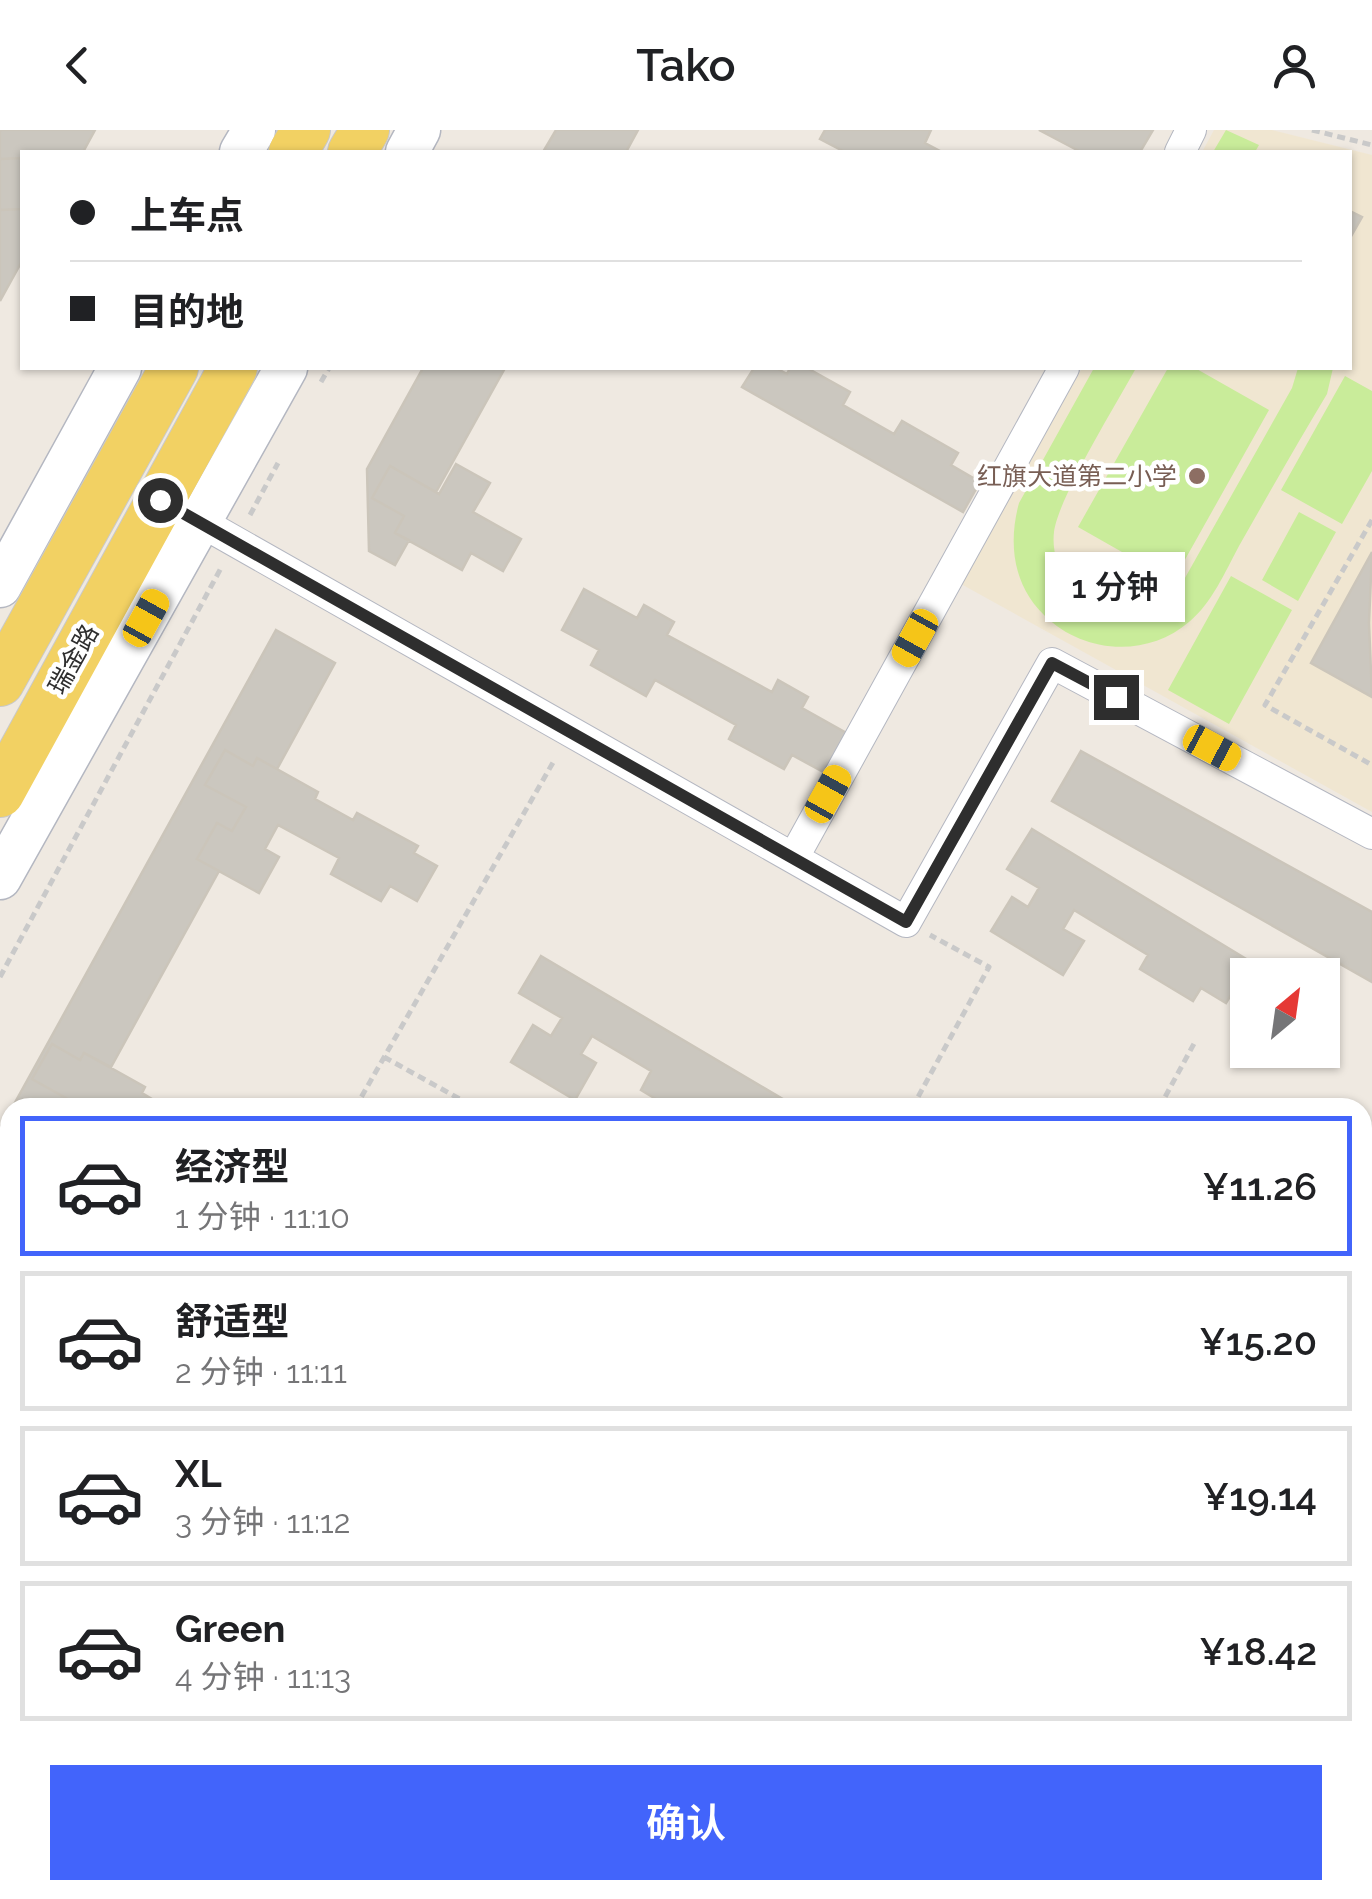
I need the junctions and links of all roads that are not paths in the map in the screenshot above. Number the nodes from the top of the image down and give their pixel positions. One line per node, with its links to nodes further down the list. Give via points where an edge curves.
1 (119, 370): 7 (street)
2 (173, 370): 8 (main road)
3 (233, 370): 6 (main road, 瑞金路)
4 (1063, 370): 11 (street)
5 (303, 376): 6 (street)
6 (199, 520): 9 (main road, 瑞金路); 11 (street); 12 (street)
7 (0, 586)
8 (0, 682)
9 (0, 793)
10 (1372, 834): 11 (street, via 1052,663 906,922)
11 (794, 857)
12 (0, 878)

